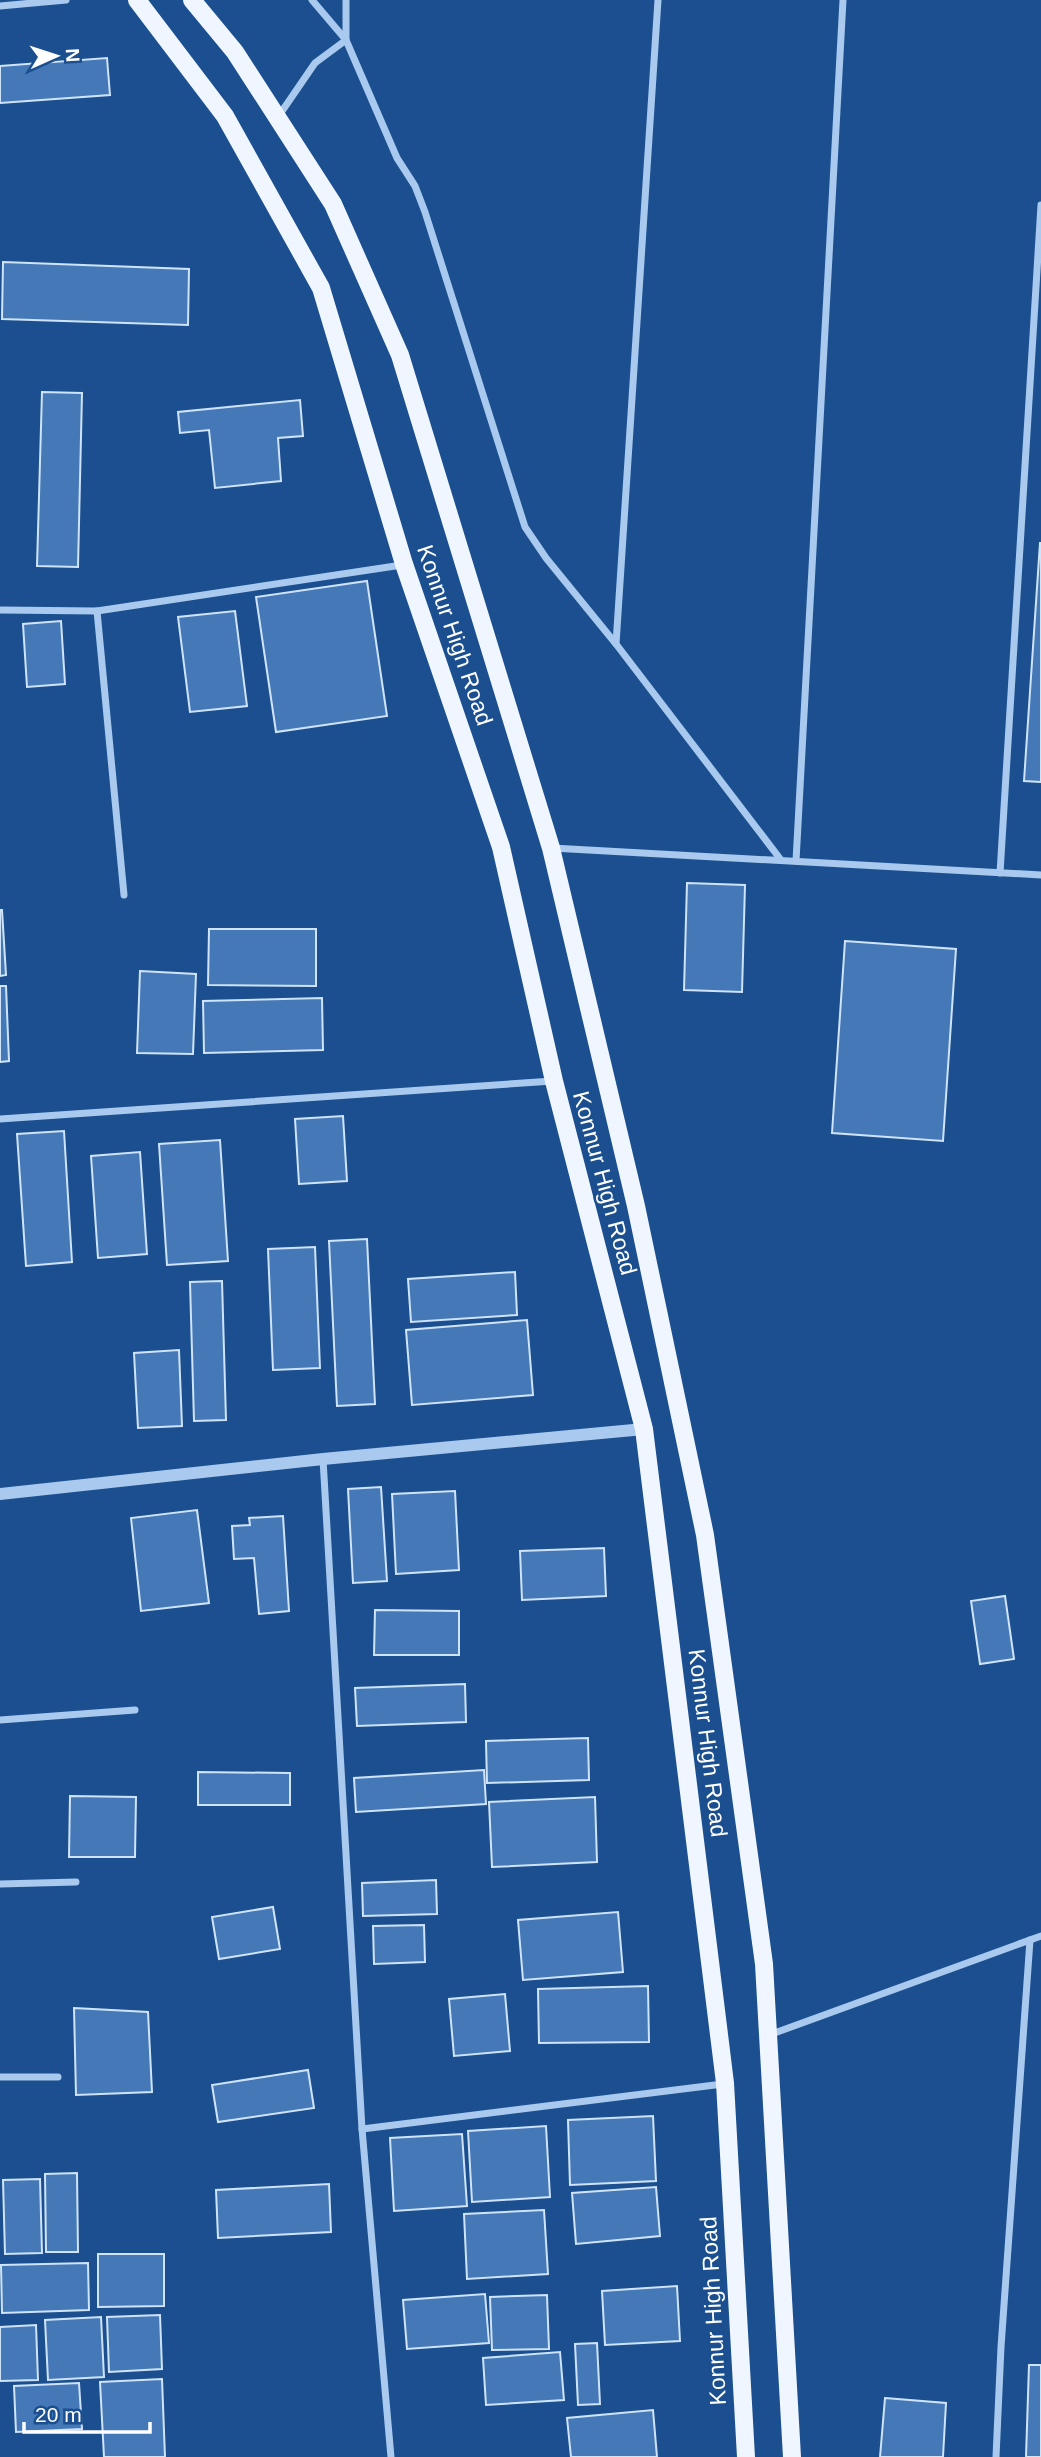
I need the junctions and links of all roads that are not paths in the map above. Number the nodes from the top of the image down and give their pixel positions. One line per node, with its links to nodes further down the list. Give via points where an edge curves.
1 (66, 0): 8 (street)
2 (137, 0): 12 (main road, Konnur High Road, via 225,116 321,288)
3 (192, 0): 10 (main road, via 235,52)
4 (312, 0): 9 (street)
5 (346, 0): 9 (street)
6 (658, 0): 15 (street)
7 (843, 0): 18 (street)
8 (0, 6)
9 (345, 40): 10 (street, via 315,63); 15 (street, via 425,212 525,527)
10 (278, 118): 16 (main road, via 332,204 400,355)
11 (1041, 205): 19 (street)
12 (404, 564): 14 (street); 22 (main road, Konnur High Road, via 502,847)
13 (0, 610): 14 (street)
14 (97, 611): 21 (street)
15 (616, 644): 17 (street)
16 (551, 848): 17 (street); 33 (main road, via 636,1206 705,1535 764,1964)
17 (781, 860): 18 (street)
18 (796, 861): 19 (street)
19 (1000, 873): 20 (street)
20 (1041, 875)
21 (124, 895)
22 (554, 1081): 23 (street); 24 (main road, Konnur High Road)
23 (0, 1119)
24 (644, 1429): 25 (street); 36 (main road, Konnur High Road)
25 (323, 1459): 26 (street); 37 (street)
26 (0, 1494)
27 (135, 1710): 28 (street)
28 (0, 1720)
29 (76, 1882): 30 (street)
30 (0, 1884)
31 (1041, 1936): 32 (street)
32 (1030, 1940): 33 (street); 41 (street)
33 (768, 2035): 40 (main road)
34 (0, 2077): 35 (street)
35 (58, 2077)
36 (725, 2083): 37 (street); 39 (main road, Konnur High Road)
37 (362, 2129): 38 (street)
38 (391, 2457)
39 (746, 2457)
40 (792, 2457)
41 (996, 2457)

